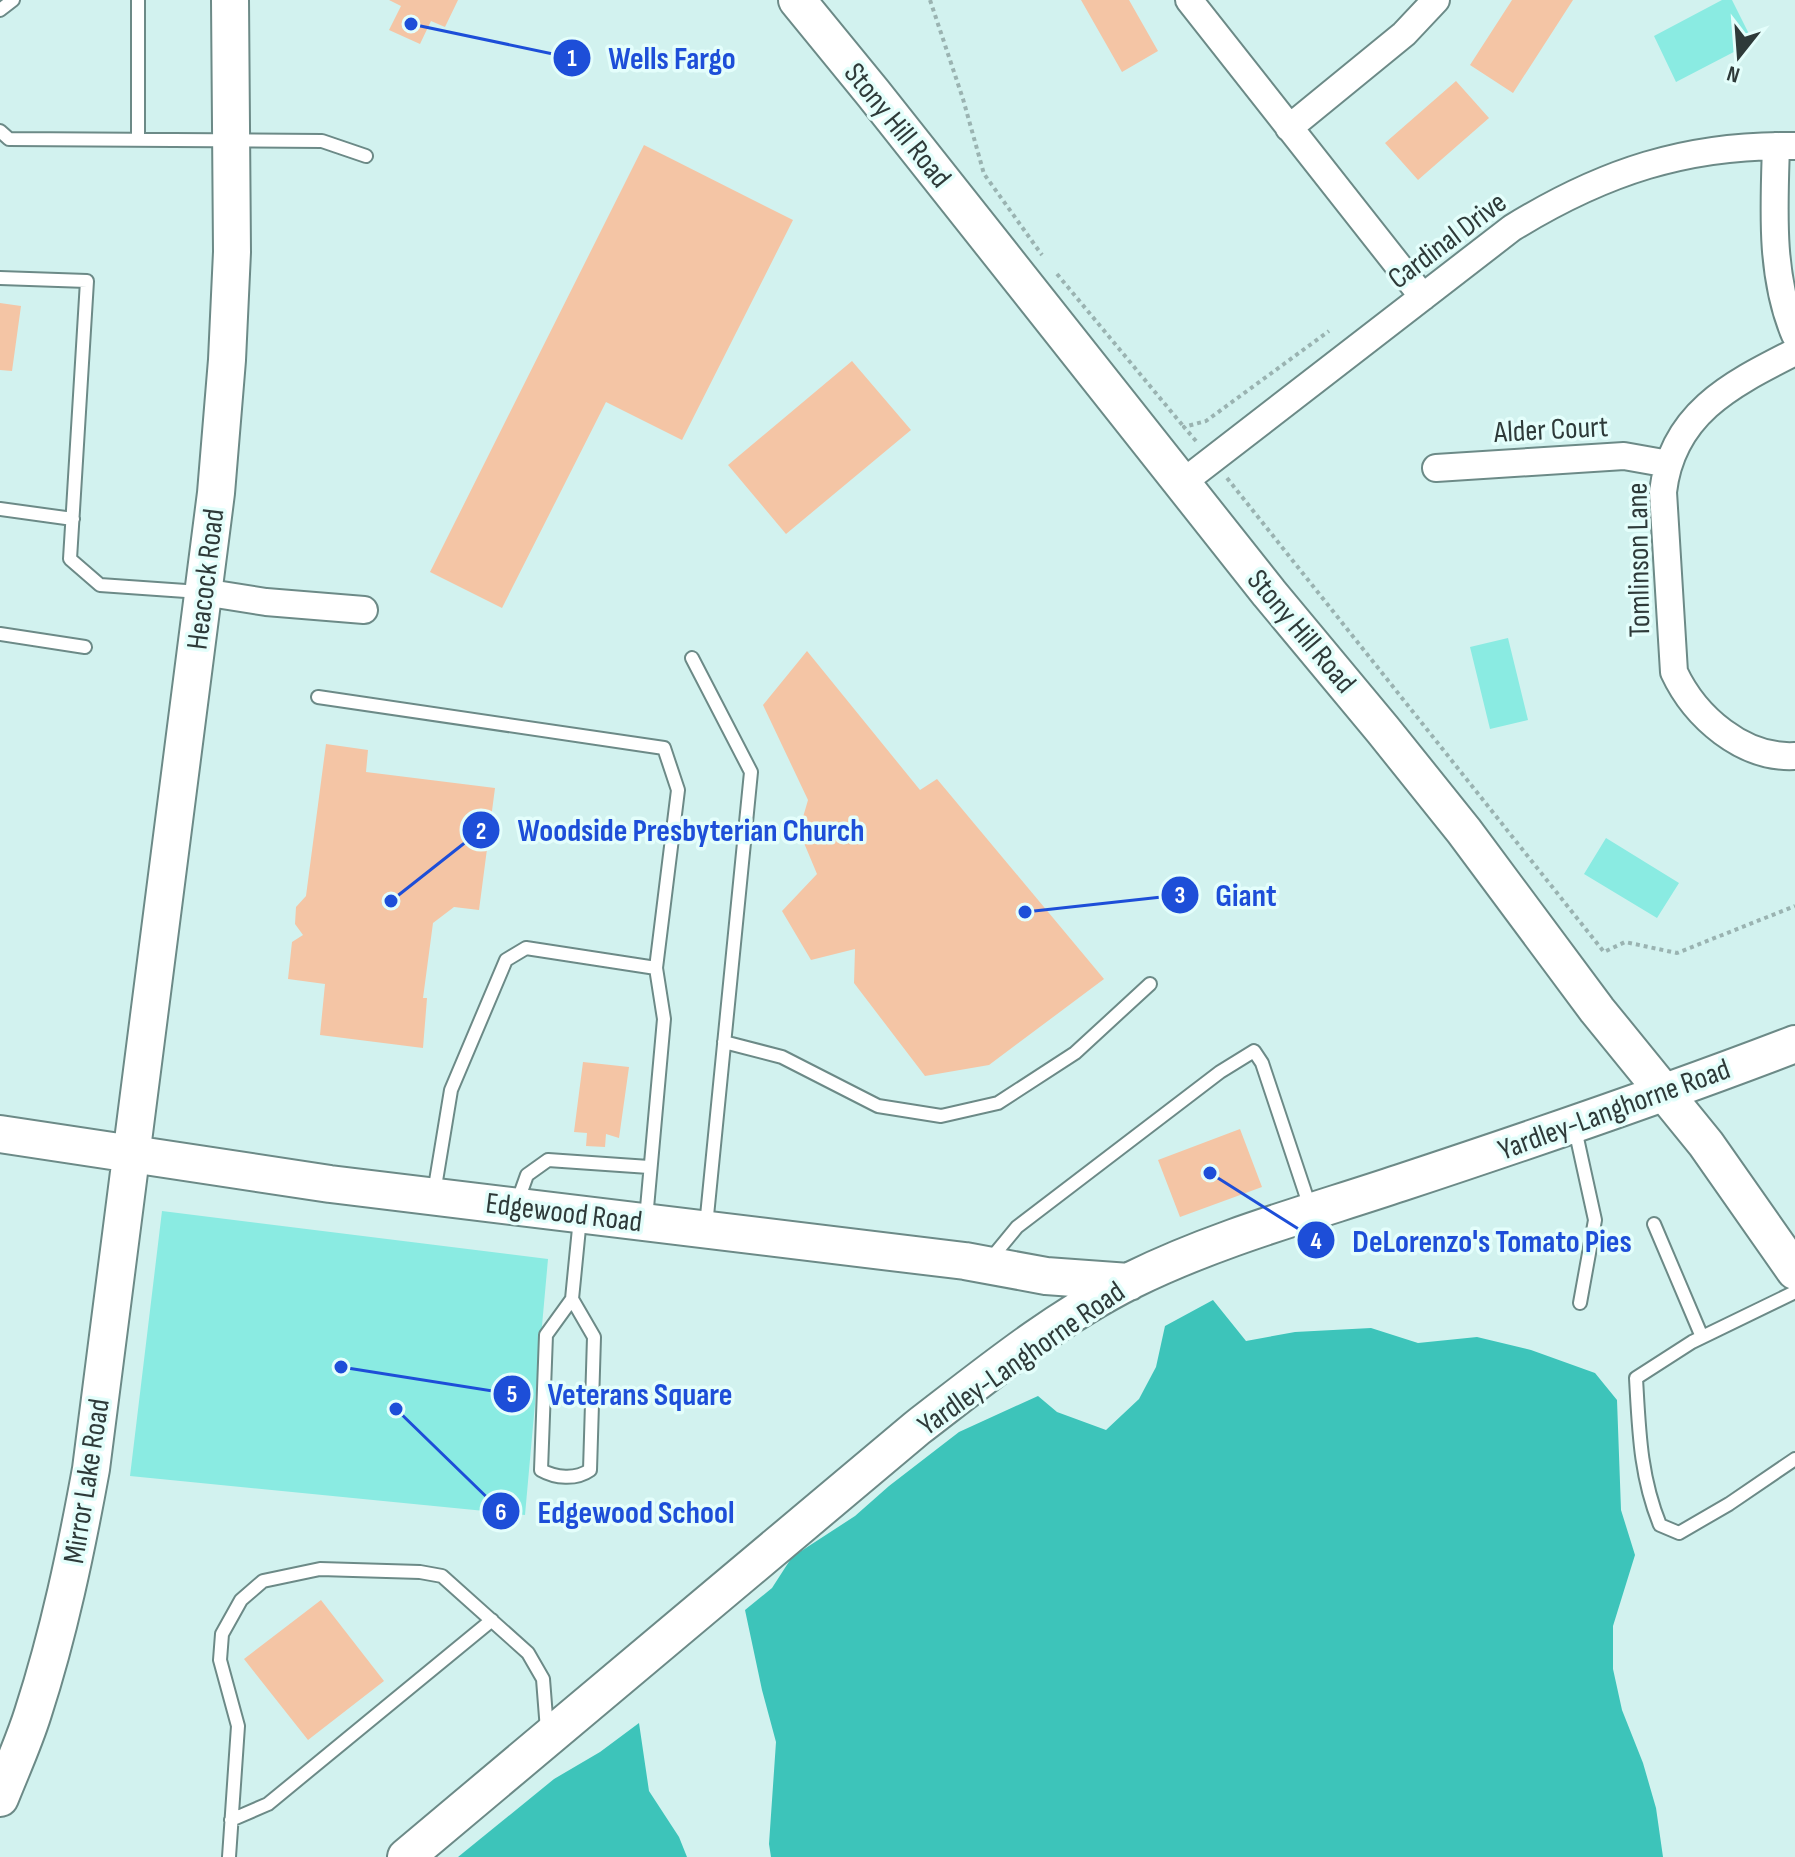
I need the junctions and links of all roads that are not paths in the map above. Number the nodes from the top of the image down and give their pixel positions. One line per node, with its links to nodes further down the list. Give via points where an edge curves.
1 (13, 0): 7 (lane)
2 (138, 0): 10 (lane)
3 (230, 0): 11 (main road, Heacock Road)
4 (797, 0): 20 (main road, Stony Hill Road)
5 (1189, 0): 8 (street)
6 (1436, 0): 8 (street, via 1404,34)
7 (0, 10)
8 (1289, 128): 15 (street)
9 (0, 131): 10 (lane, via 9,139)
10 (138, 140): 11 (lane)
11 (231, 140): 13 (lane, via 322,141); 23 (main road, Heacock Road, via 227,360)
12 (1786, 146): 15 (street, Cardinal Drive, via 1697,153 1602,180 1512,228); 16 (street, via 1774,197 1778,278)
13 (366, 156)
14 (0, 278): 22 (lane, via 87,281)
15 (1423, 297): 20 (street, Cardinal Drive)
16 (1795, 335)
17 (1795, 352): 18 (street, Tomlinson Lane, via 1739,380 1709,403)
18 (1669, 464): 19 (street, Alder Court, via 1624,456); 29 (street, Tomlinson Lane, via 1663,492 1674,672 1694,707 1731,737 1760,752)
19 (1436, 468)
20 (1182, 483): 34 (main road, Stony Hill Road, via 1392,741)
21 (0, 509): 22 (lane)
22 (73, 519): 23 (lane, via 70,559 100,585)
23 (203, 592): 24 (street); 37 (main road, Heacock Road)
24 (364, 610)
25 (0, 634): 26 (lane)
26 (85, 647)
27 (692, 658): 32 (lane, via 751,772)
28 (318, 697): 30 (lane, via 664,748 678,790)
29 (1795, 756)
30 (656, 968): 38 (lane, via 664,1019); 39 (lane, via 526,948 506,960 451,1090)
31 (1150, 984): 32 (lane, via 1075,1053 998,1103 941,1116 878,1106 782,1057)
32 (724, 1042): 45 (lane)
33 (1795, 1044): 34 (main road, Yardley-Langhorne Road)
34 (1665, 1093): 35 (main road, Yardley-Langhorne Road); 47 (main road, Stony Hill Road)
35 (1574, 1126): 41 (main road, Yardley-Langhorne Road); 51 (lane, via 1595,1220)
36 (0, 1134): 37 (main road, Edgewood Road)
37 (130, 1154): 39 (main road, Edgewood Road); 56 (main road, Mirror Lake Road, via 75,1558 32,1716)
38 (649, 1167): 40 (lane, via 548,1160 527,1175); 43 (lane)
39 (433, 1196): 40 (main road, Edgewood Road)
40 (516, 1206): 42 (main road, Edgewood Road)
41 (1312, 1213): 46 (lane, via 1254,1051 1017,1227); 48 (main road, Yardley-Langhorne Road)
42 (580, 1215): 43 (main road, Edgewood Road); 50 (lane)
43 (646, 1223): 45 (main road, Edgewood Road)
44 (1654, 1224): 52 (lane)
45 (705, 1229): 46 (main road, Edgewood Road)
46 (987, 1264): 48 (main road, Edgewood Road, via 1046,1276)
47 (1795, 1271)
48 (1129, 1282): 55 (main road, Yardley-Langhorne Road, via 1070,1316 917,1428)
49 (1795, 1292): 52 (lane)
50 (572, 1299): 50 (lane, via 594,1337 590,1470 581,1476 551,1476 541,1470 546,1335)
51 (1580, 1303)
52 (1702, 1337): 53 (lane, via 1636,1378 1647,1493 1660,1525 1679,1533)
53 (1795, 1459)
54 (492, 1620): 55 (lane, via 528,1653 543,1679); 57 (lane, via 268,1804); 57 (lane, via 442,1576 420,1572 320,1569 263,1581 241,1600 222,1634 220,1660 238,1726)
55 (547, 1741): 59 (main road, Yardley-Langhorne Road)
56 (0, 1798)
57 (231, 1820): 58 (lane)
58 (229, 1857)
59 (406, 1857)

